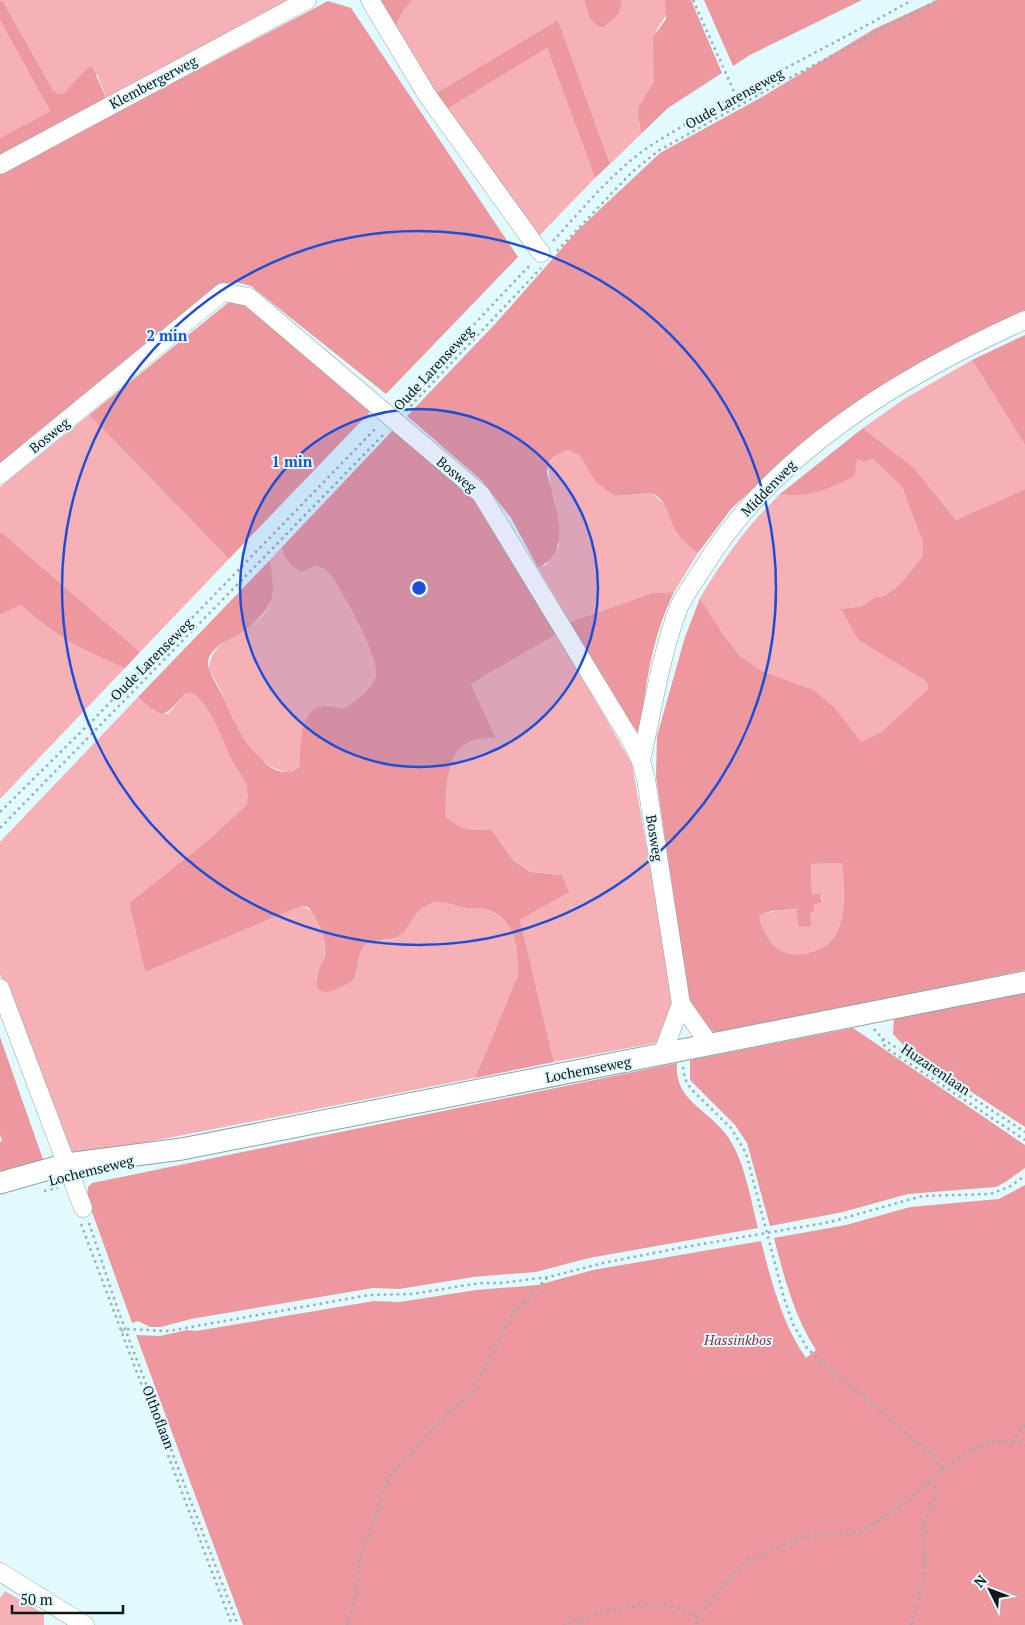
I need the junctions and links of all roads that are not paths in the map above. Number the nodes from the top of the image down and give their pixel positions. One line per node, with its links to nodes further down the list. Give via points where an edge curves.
1 (306, 0): 3 (street, Klembergerweg)
2 (370, 0): 4 (street, via 427,95)
3 (0, 165)
4 (546, 258)
5 (1025, 320): 7 (street, Middenweg, via 984,338 860,409 782,470 723,536 680,606)
6 (0, 475): 7 (street, Bosweg, via 224,292 249,297 481,494)
7 (641, 761): 10 (street, Bosweg)
8 (1025, 982): 11 (main road, Lochemseweg)
9 (0, 988): 13 (street)
10 (681, 1004): 11 (street, Bosweg); 12 (street, Bosweg)
11 (710, 1045): 12 (main road, Lochemseweg)
12 (662, 1055): 13 (main road, Lochemseweg)
13 (69, 1171): 14 (main road, Lochemseweg); 15 (street)
14 (0, 1184)
15 (83, 1208)
16 (0, 1572): 17 (street)
17 (62, 1620): 18 (street)
18 (85, 1625)

